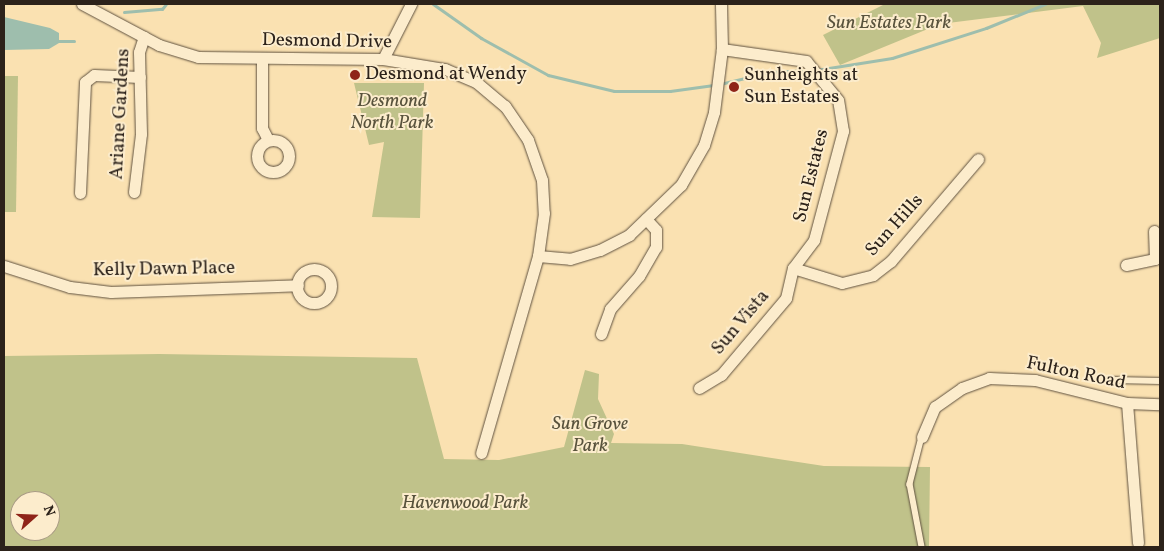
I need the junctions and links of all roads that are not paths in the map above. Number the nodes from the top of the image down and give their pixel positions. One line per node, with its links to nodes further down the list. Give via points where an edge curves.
1 (82, 4): 4 (street, Desmond Drive)
2 (411, 4): 7 (street)
3 (722, 4): 5 (street)
4 (144, 37): 6 (street, Desmond Drive, via 198,56); 8 (street, Ariane Gardens)
5 (722, 49): 13 (street, via 714,112 704,145 681,184); 19 (street, Sun Estates, via 806,61 838,100 843,131 838,158 814,240)
6 (262, 58): 7 (street, Desmond Drive); 9 (street, via 262,128)
7 (383, 58): 15 (street, Desmond Drive, via 445,69 476,82 505,106 528,140 542,180)
8 (140, 77): 11 (street, Ariane Gardens); 12 (street, via 94,75 85,82)
9 (268, 140)
10 (978, 159): 19 (street, Sun Hills, via 891,261 873,275 842,283)
11 (134, 192)
12 (80, 193)
13 (646, 219): 15 (street, via 600,250 570,259); 21 (street, via 656,230 656,246 639,276 610,310)
14 (1154, 231): 16 (street)
15 (538, 256): 28 (street, Desmond Drive)
16 (1158, 261): 17 (street)
17 (1126, 265)
18 (4, 266): 20 (street, Kelly Dawn Place, via 70,287 112,292)
19 (794, 268): 24 (street, Sun Vista, via 786,298 721,376)
20 (298, 285)
21 (601, 334)
22 (1114, 380): 23 (lane)
23 (1160, 382)
24 (699, 388)
25 (1127, 403): 26 (street, Fulton Road); 27 (street, Fulton Road, via 1035,380 989,378 962,388 935,407); 29 (street)
26 (1160, 404)
27 (922, 437): 30 (lane, via 910,484)
28 (481, 453)
29 (1138, 543)
30 (922, 547)

